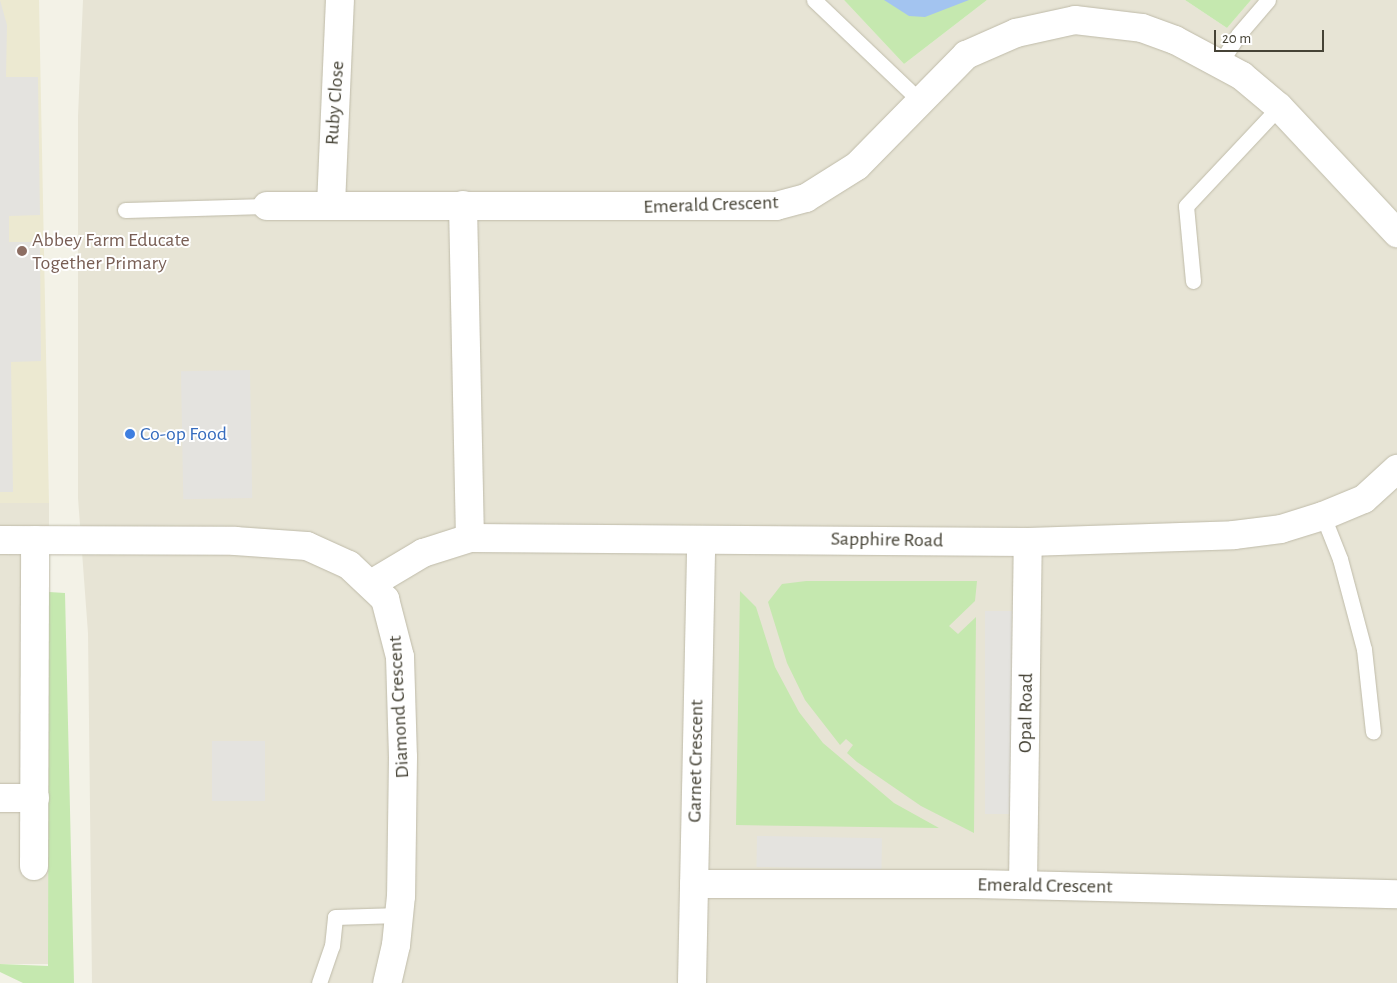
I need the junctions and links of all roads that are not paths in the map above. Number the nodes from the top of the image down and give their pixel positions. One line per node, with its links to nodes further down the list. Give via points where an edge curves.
1 (340, 0): 7 (street, Ruby Close)
2 (814, 0): 5 (lane)
3 (1268, 0): 4 (lane, via 1238,35)
4 (1220, 63): 5 (street, Emerald Crescent, via 1142,28 1075,20 994,41 966,55); 6 (street, Emerald Crescent)
5 (919, 100): 8 (street, Emerald Crescent, via 857,166 834,184 806,198 776,206)
6 (1279, 107): 11 (street, Emerald Crescent); 12 (lane, via 1186,206)
7 (331, 205): 8 (street, Emerald Crescent); 9 (street, Emerald Crescent)
8 (463, 205): 15 (street)
9 (267, 206): 10 (lane)
10 (125, 210)
11 (1397, 233)
12 (1193, 281)
13 (1397, 469): 14 (street, Sapphire Road, via 1364,498)
14 (1323, 516): 19 (street, Sapphire Road, via 1281,529 1234,535); 21 (lane, via 1340,558 1362,641)
15 (470, 538): 18 (street, Sapphire Road); 20 (street, Sapphire Road, via 423,553)
16 (0, 540): 17 (street, Diamond Crescent)
17 (36, 540): 20 (street, Diamond Crescent, via 235,541 307,546 350,565); 23 (street)
18 (701, 540): 19 (street, Sapphire Road); 25 (street, Garnet Crescent)
19 (1028, 542): 26 (street, Opal Road)
20 (371, 584): 28 (street, Diamond Crescent, via 390,611 400,657 403,757)
21 (1373, 732)
22 (0, 798): 23 (street)
23 (35, 798): 24 (street)
24 (34, 866)
25 (694, 884): 26 (street, Emerald Crescent); 31 (street, Garnet Crescent)
26 (1023, 885): 27 (street, Emerald Crescent)
27 (1397, 894)
28 (399, 915): 29 (lane, via 334,917 332,946); 30 (street, Diamond Crescent)
29 (319, 983)
30 (387, 983)
31 (692, 983)

